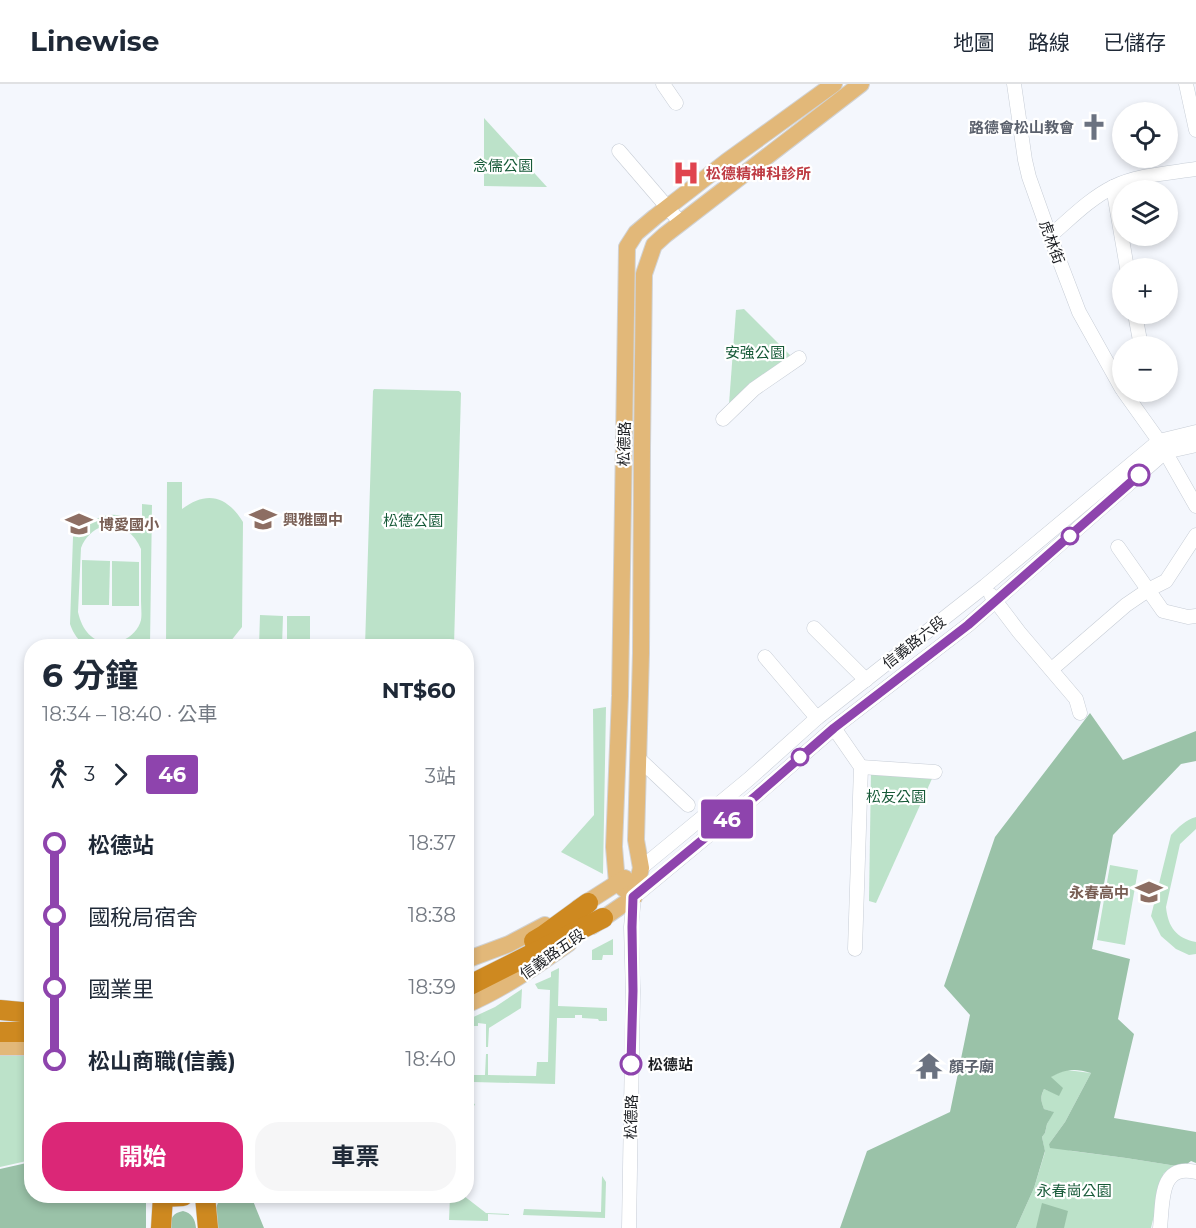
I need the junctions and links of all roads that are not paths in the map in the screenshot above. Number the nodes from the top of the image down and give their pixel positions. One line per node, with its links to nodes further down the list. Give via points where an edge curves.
1 (663, 84): 6 (street)
2 (834, 84): 12 (main road, 松德路)
3 (861, 84): 13 (main road, 松德路)
4 (1014, 84): 14 (street, 虎林街, via 1024,160)
5 (1186, 84): 7 (street)
6 (676, 103)
7 (1196, 130)
8 (619, 151): 12 (street)
9 (1196, 169): 10 (street)
10 (1131, 180)
11 (1112, 188): 14 (street, via 1086,204)
12 (668, 208): 13 (street); 41 (main road, 松德路, via 636,233 627,247 614,847)
13 (680, 222): 36 (main road, 松德路, via 654,245 644,274)
14 (1050, 236): 16 (street, 虎林街, via 1079,312)
15 (799, 358): 18 (street, via 754,389)
16 (1112, 369)
17 (1133, 402): 21 (street, 虎林街)
18 (723, 419)
19 (1196, 432): 21 (street, 信義路六段)
20 (1196, 445): 21 (street, 信義路六段)
21 (1162, 447): 22 (street, 虎林街); 25 (street, 信義路六段); 27 (street, 信義路六段)
22 (1196, 506)
23 (1196, 535): 26 (street, via 1166,581)
24 (1118, 547): 26 (street)
25 (985, 586): 27 (street); 32 (street, 信義路六段)
26 (1148, 590): 28 (street, via 1163,611); 31 (street)
27 (996, 601): 31 (street); 35 (street, 信義路六段)
28 (1196, 616)
29 (814, 628): 32 (street)
30 (765, 657): 34 (street)
31 (1052, 669): 33 (street, via 1076,699)
32 (866, 680): 34 (street, 信義路六段)
33 (1080, 712)
34 (817, 718): 40 (street, 信義路六段)
35 (834, 728): 37 (street); 42 (street, 信義路六段)
36 (638, 758): 39 (street); 40 (main road, 松德路, via 636,840)
37 (861, 767): 38 (street); 45 (street)
38 (935, 772)
39 (688, 805)
40 (641, 868): 41 (main road, 信義路五段); 42 (main road, 松德路)
41 (617, 883): 42 (main road); 43 (main road, 信義路五段)
42 (633, 897): 44 (main road, 信義路五段); 63 (street, 松德路)
43 (588, 903): 46 (main road, 信義路五段, via 509,944); 47 (highway, via 544,935)
44 (603, 918): 48 (highway); 49 (main road, 信義路五段, via 523,975)
45 (855, 950)
46 (474, 957)
47 (474, 970)
48 (474, 983)
49 (474, 1001)
50 (0, 1010): 51 (highway)
51 (24, 1011)
52 (0, 1032): 53 (highway)
53 (24, 1032)
54 (0, 1047): 55 (main road)
55 (24, 1047)
56 (1196, 1172): 64 (street, via 1180,1170 1171,1174)
57 (162, 1203): 60 (highway)
58 (164, 1203): 61 (highway)
59 (206, 1203): 62 (highway)
60 (153, 1228)
61 (161, 1228)
62 (208, 1228)
63 (629, 1228)
64 (1160, 1228)

